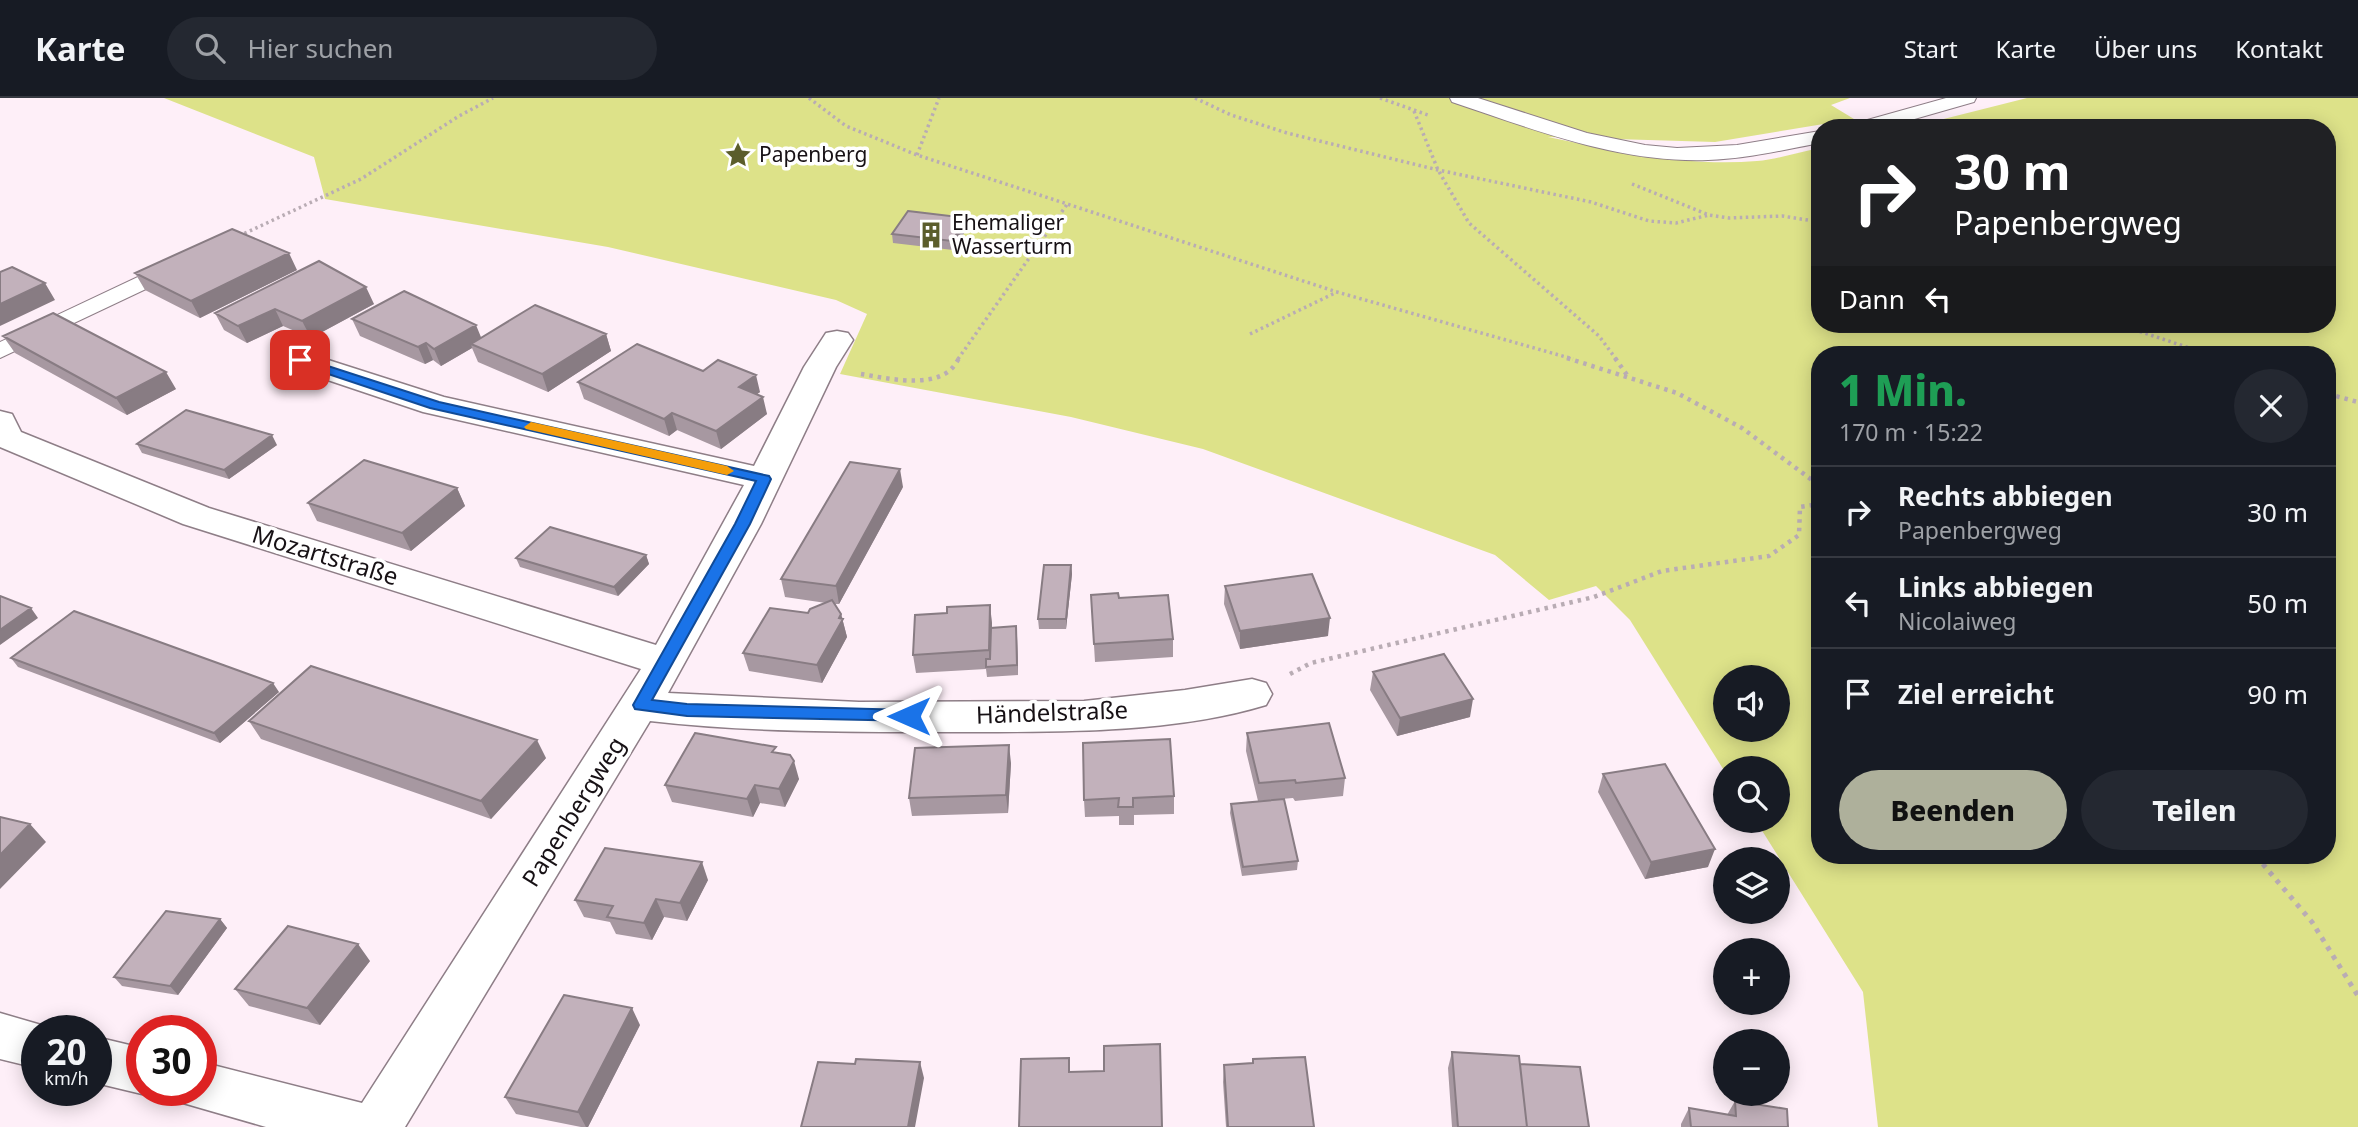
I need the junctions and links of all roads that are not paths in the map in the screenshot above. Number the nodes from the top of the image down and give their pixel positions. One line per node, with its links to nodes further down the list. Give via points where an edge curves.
1 (1459, 98): 4 (lane, via 1560,132 1668,153 1708,154)
2 (1967, 98): 3 (lane)
3 (1892, 119)
4 (1811, 138)
5 (217, 247): 6 (lane)
6 (0, 351)
7 (829, 354): 10 (street, Papenbergweg)
8 (300, 360): 10 (street, via 435,405)
9 (0, 421): 11 (street, Mozartstraße, via 7,438 195,516)
10 (764, 479): 11 (street, Papenbergweg)
11 (666, 662): 13 (street, Papenbergweg)
12 (1252, 694): 13 (street, Händelstraße, via 1084,716 859,717)
13 (641, 705): 18 (street, Papenbergweg)
14 (0, 1036): 15 (street)
15 (21, 1041)
16 (217, 1090): 17 (street)
17 (361, 1127)
18 (376, 1127)

